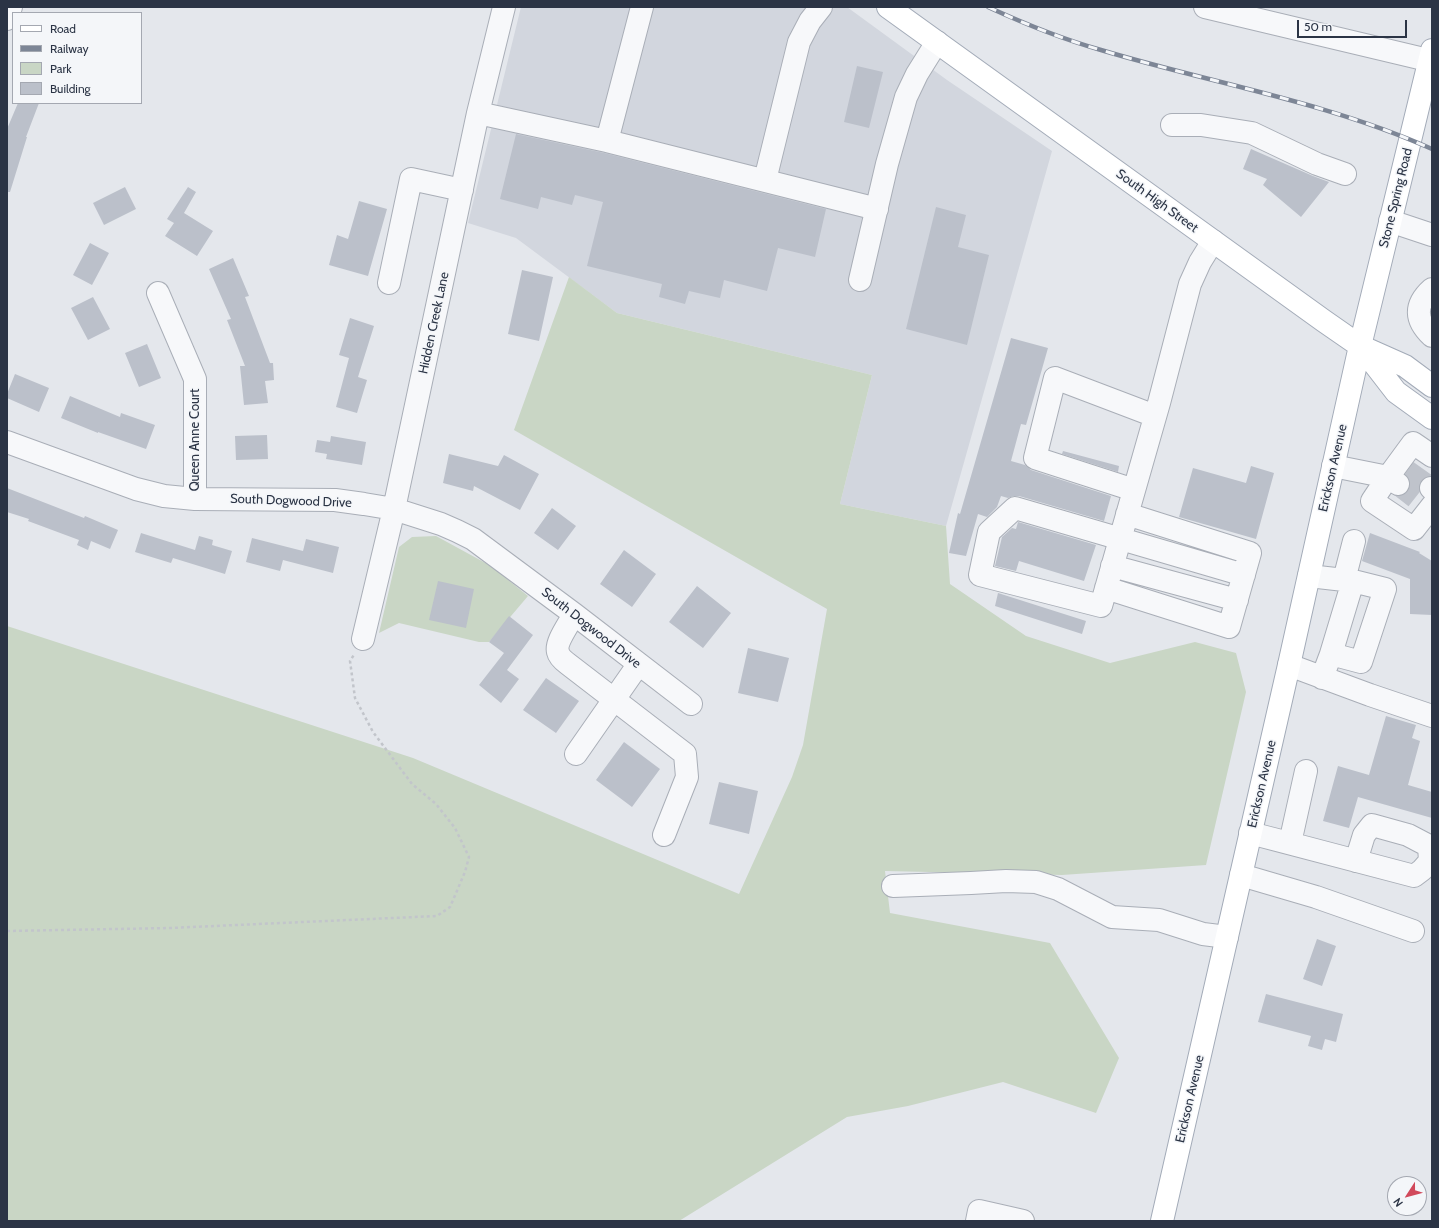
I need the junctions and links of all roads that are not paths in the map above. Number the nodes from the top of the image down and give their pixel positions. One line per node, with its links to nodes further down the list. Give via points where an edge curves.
1 (11, 7): 7 (street)
2 (504, 7): 10 (street, Hidden Creek Lane)
3 (642, 7): 12 (street)
4 (821, 7): 14 (street, via 799,42)
5 (888, 7): 8 (main road, South High Street)
6 (1205, 7): 9 (street)
7 (7, 19)
8 (937, 42): 16 (street, via 906,97); 19 (main road, South High Street)
9 (1431, 57): 17 (main road, Stone Spring Road)
10 (478, 113): 12 (street); 15 (street, Hidden Creek Lane)
11 (1172, 125): 13 (street, via 1201,125 1252,133 1317,164)
12 (607, 141): 14 (street)
13 (1345, 174)
14 (765, 180): 16 (street)
15 (462, 190): 21 (street, via 411,179); 36 (street, Hidden Creek Lane)
16 (877, 209): 20 (street)
17 (1390, 221): 18 (street); 25 (main road, Stone Spring Road)
18 (1432, 235)
19 (1213, 241): 25 (main road, South High Street); 27 (street, via 1190,284)
20 (860, 280)
21 (389, 283)
22 (1432, 289): 24 (street, via 1425,295 1418,308 1422,324)
23 (158, 293): 34 (street, Queen Anne Court, via 195,379)
24 (1432, 336)
25 (1360, 346): 26 (main road, South High Street, via 1405,366); 28 (main road, via 1396,392); 31 (main road, Erickson Avenue)
26 (1432, 386)
27 (1155, 416): 33 (street); 33 (street, via 1055,378 1035,458)
28 (1432, 418)
29 (7, 442): 34 (street, South Dogwood Drive, via 136,489 164,496)
30 (1432, 456): 32 (street, via 1413,443)
31 (1333, 466): 32 (street); 42 (main road, Erickson Avenue)
32 (1398, 474): 35 (street, via 1372,501 1414,529)
33 (1134, 490): 37 (street)
34 (196, 499): 36 (street, South Dogwood Drive, via 335,500)
35 (1429, 499)
36 (394, 509): 46 (street, South Dogwood Drive, via 440,524 473,539); 47 (street, Hidden Creek Lane)
37 (1127, 514): 38 (street); 41 (street, via 1250,553)
38 (1120, 539): 40 (street); 41 (street); 44 (street, via 1015,508 989,532 980,575 1101,606)
39 (1354, 542): 43 (street)
40 (1112, 566): 44 (street); 45 (street)
41 (1244, 575): 45 (street)
42 (1309, 576): 43 (street); 50 (main road, Erickson Avenue)
43 (1349, 580): 48 (street); 48 (street, via 1385,588 1361,662)
44 (1106, 588): 45 (street, via 1229,627)
45 (1237, 600)
46 (574, 614): 49 (street, South Dogwood Drive); 52 (street, via 559,641 557,651 568,664)
47 (364, 639)
48 (1331, 654): 51 (street)
49 (638, 665): 52 (street); 53 (street, South Dogwood Drive)
50 (1289, 666): 51 (street); 57 (main road, Erickson Avenue)
51 (1322, 678): 54 (street)
52 (614, 700): 55 (street); 58 (street, via 685,754 688,777)
53 (691, 704)
54 (1432, 716)
55 (576, 754)
56 (1306, 771): 59 (street)
57 (1250, 833): 59 (street); 61 (main road, Erickson Avenue)
58 (664, 834)
59 (1290, 844): 60 (street)
60 (1356, 861)
61 (1241, 875): 63 (street, via 1316,897); 64 (main road, Erickson Avenue)
62 (893, 886): 64 (street, via 1006,880 1036,882 1058,889 1112,917 1159,920 1203,934)
63 (1414, 931)
64 (1227, 937): 65 (main road, Erickson Avenue)
65 (1165, 1220)
66 (977, 1221): 67 (street, via 980,1211)
67 (1023, 1221)

